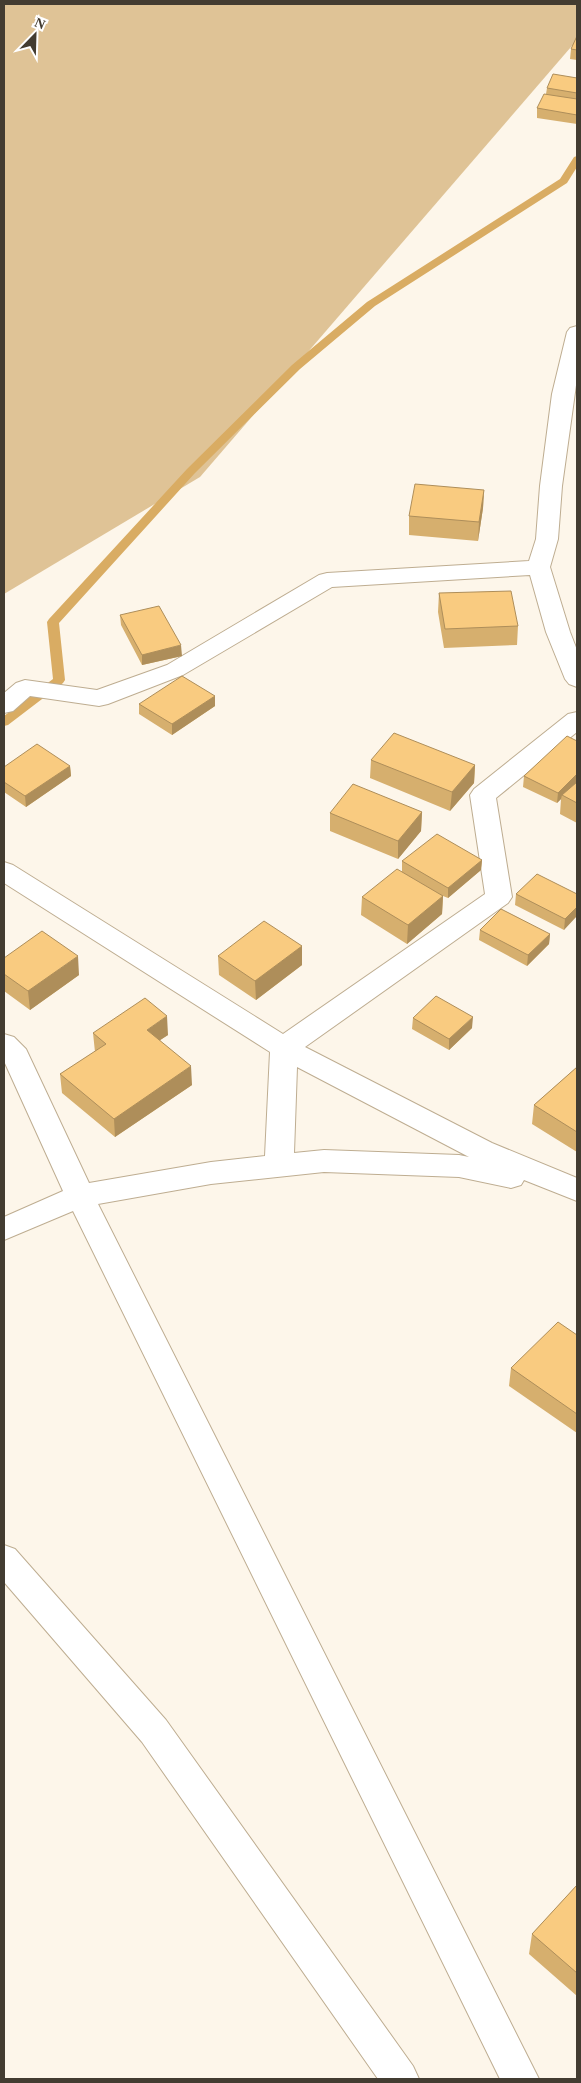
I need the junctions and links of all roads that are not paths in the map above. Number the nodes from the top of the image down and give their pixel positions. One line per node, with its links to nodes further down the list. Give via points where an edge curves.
1 (577, 332): 2 (street, via 563,394 547,539)
2 (539, 567): 3 (street, via 558,632); 4 (street, via 327,580 175,670 98,698 25,688)
3 (577, 679)
4 (4, 705)
5 (577, 720): 8 (street, via 483,795 499,897)
6 (4, 871): 8 (street)
7 (4, 1044): 11 (street, via 16,1056)
8 (284, 1048): 9 (street); 10 (street, via 482,1152)
9 (279, 1165): 10 (street, via 324,1161 459,1166); 11 (street, via 211,1173)
10 (577, 1191)
11 (80, 1196): 12 (street); 15 (street)
12 (4, 1229)
13 (4, 1559): 14 (street, via 154,1731)
14 (400, 2079)
15 (520, 2079)

